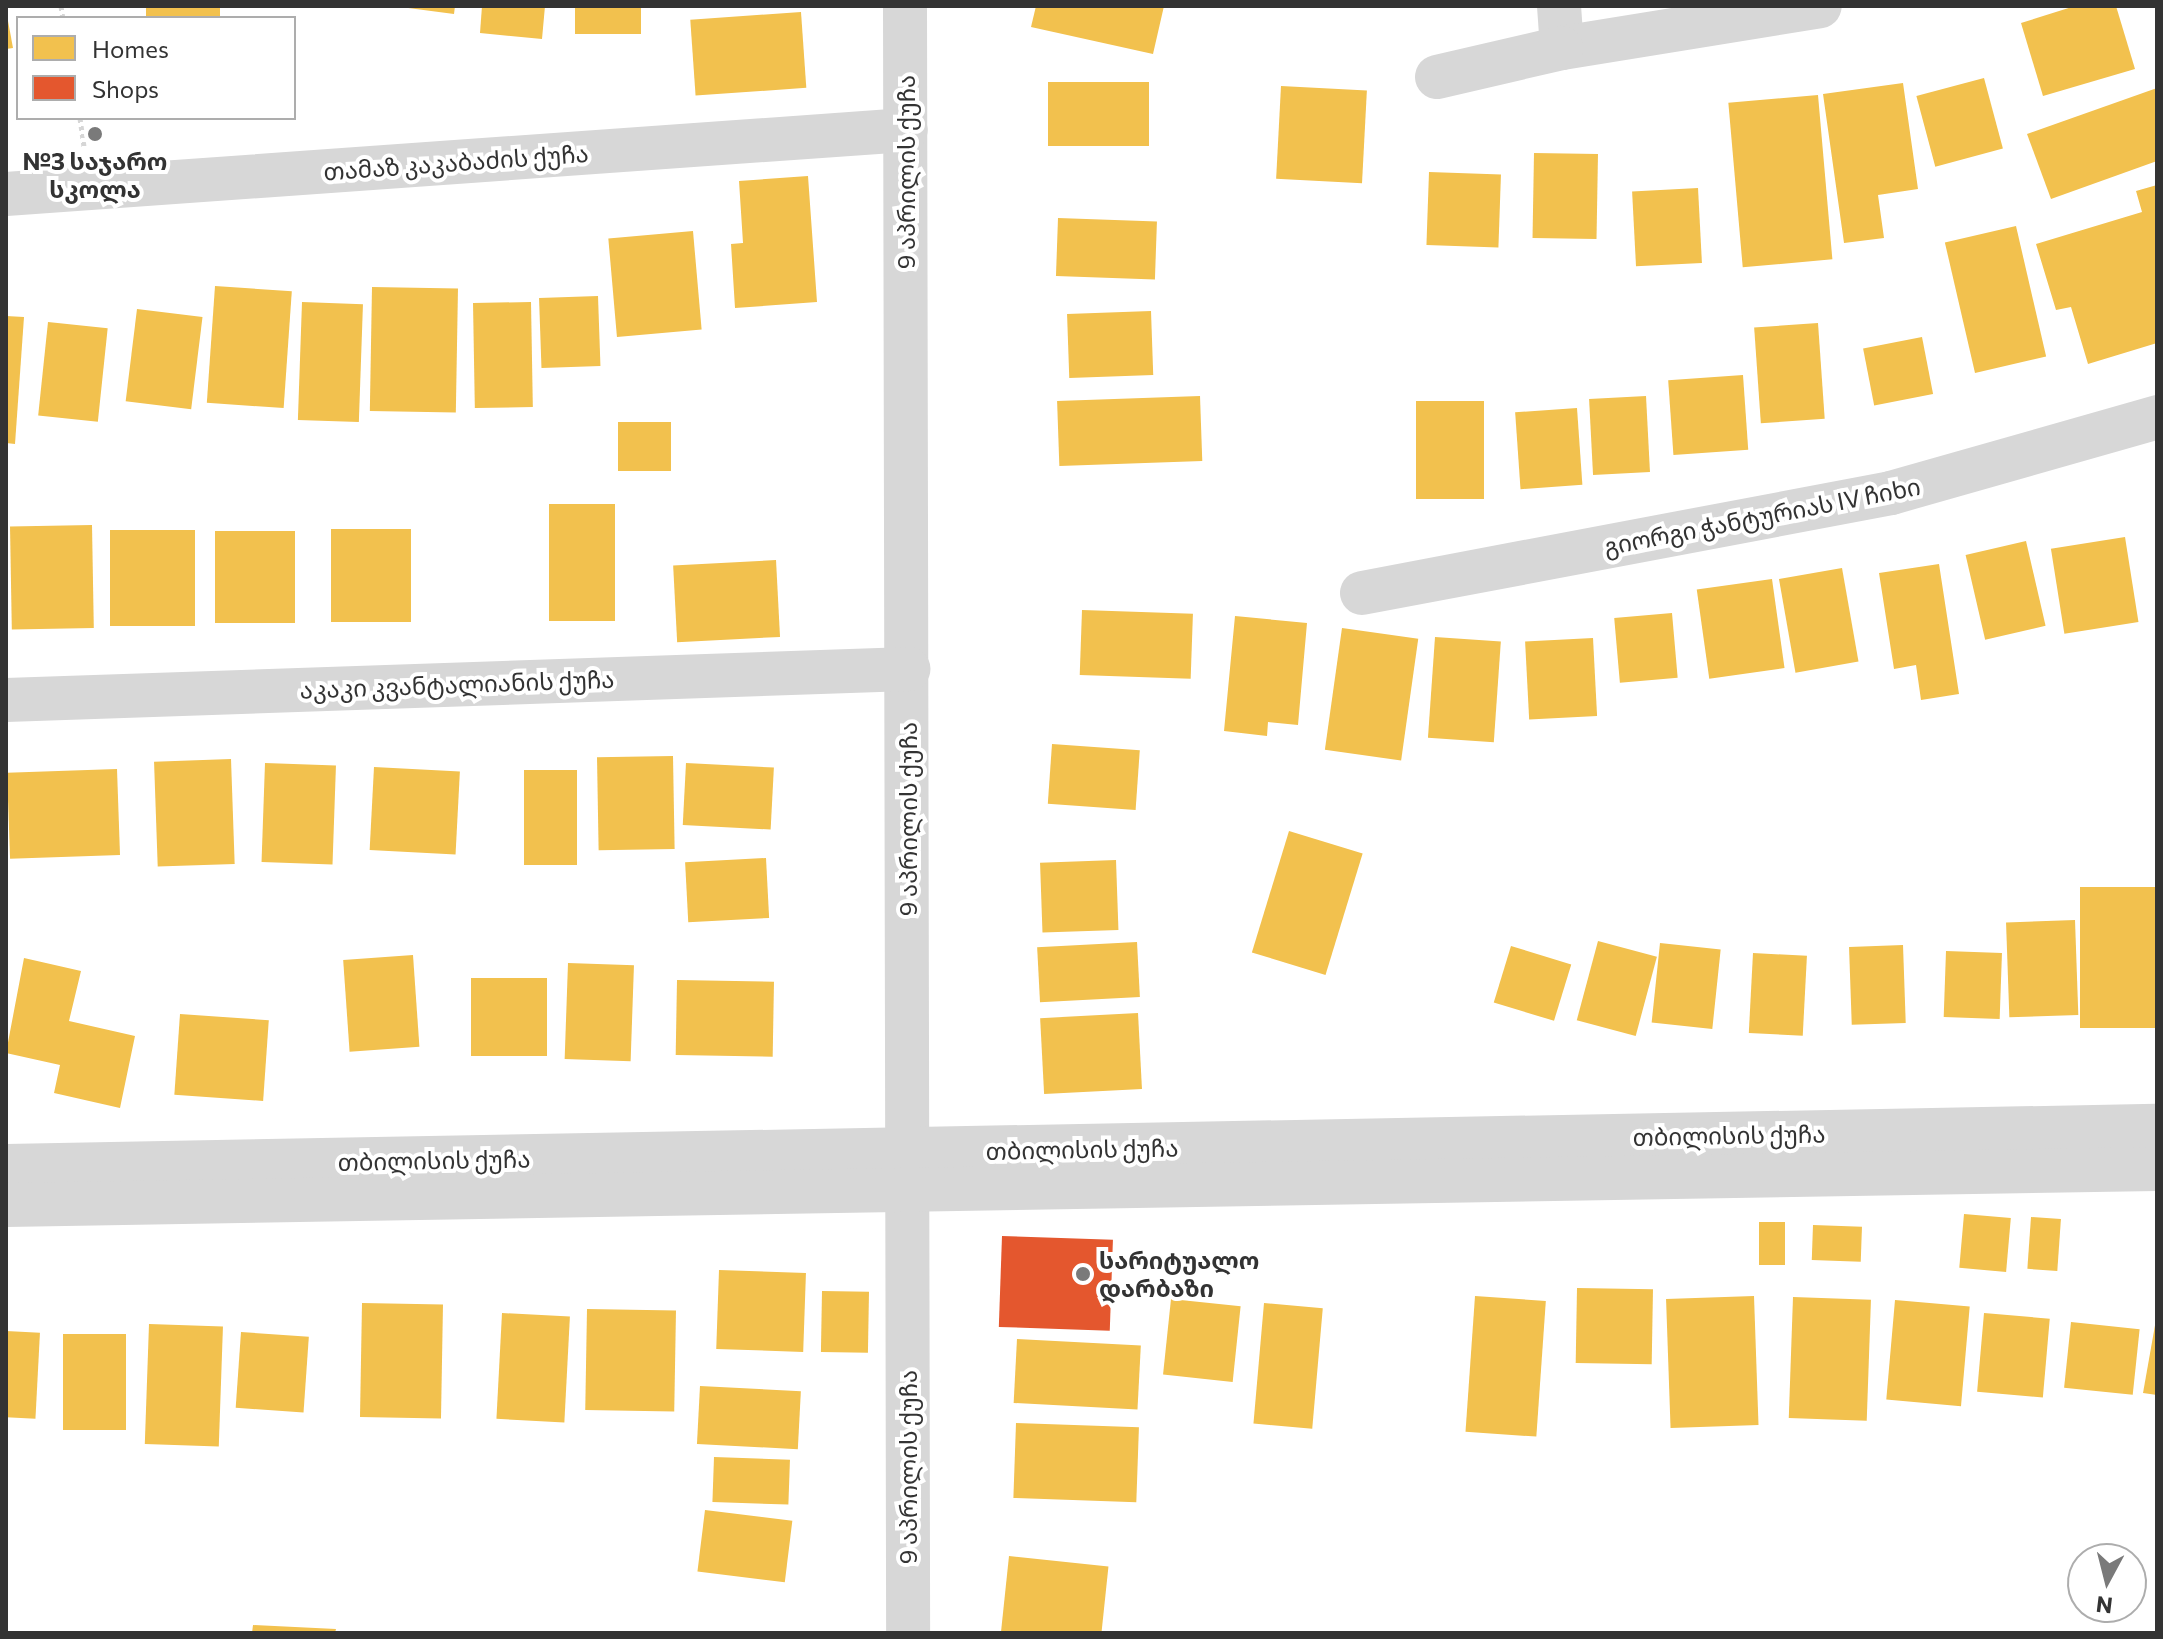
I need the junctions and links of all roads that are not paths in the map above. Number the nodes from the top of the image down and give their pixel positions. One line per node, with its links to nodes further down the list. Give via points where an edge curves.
1 (905, 6): 5 (street, 9 აპრილის ქუჩა)
2 (1820, 6): 3 (street)
3 (1561, 27): 4 (street)
4 (1437, 77)
5 (906, 130): 6 (street, თამაზ კაკაბაძის ქუჩა); 9 (street, 9 აპრილის ქუჩა)
6 (6, 194)
7 (2157, 417): 8 (street, გიორგი ჭანტურიას IV ჩიხი, via 1891,493)
8 (1362, 593)
9 (908, 669): 10 (street, აკაკი კვანტალიანის ქუჩა); 14 (street, 9 აპრილის ქუჩა)
10 (6, 700)
11 (2157, 1126): 14 (street, თბილისის ქუჩა)
12 (6, 1166): 14 (street, თბილისის ქუჩა)
13 (2157, 1169): 14 (street, თბილისის ქუჩა)
14 (908, 1172): 15 (street, თბილისის ქუჩა); 16 (street, 9 აპრილის ქუჩა)
15 (6, 1205)
16 (908, 1633)

